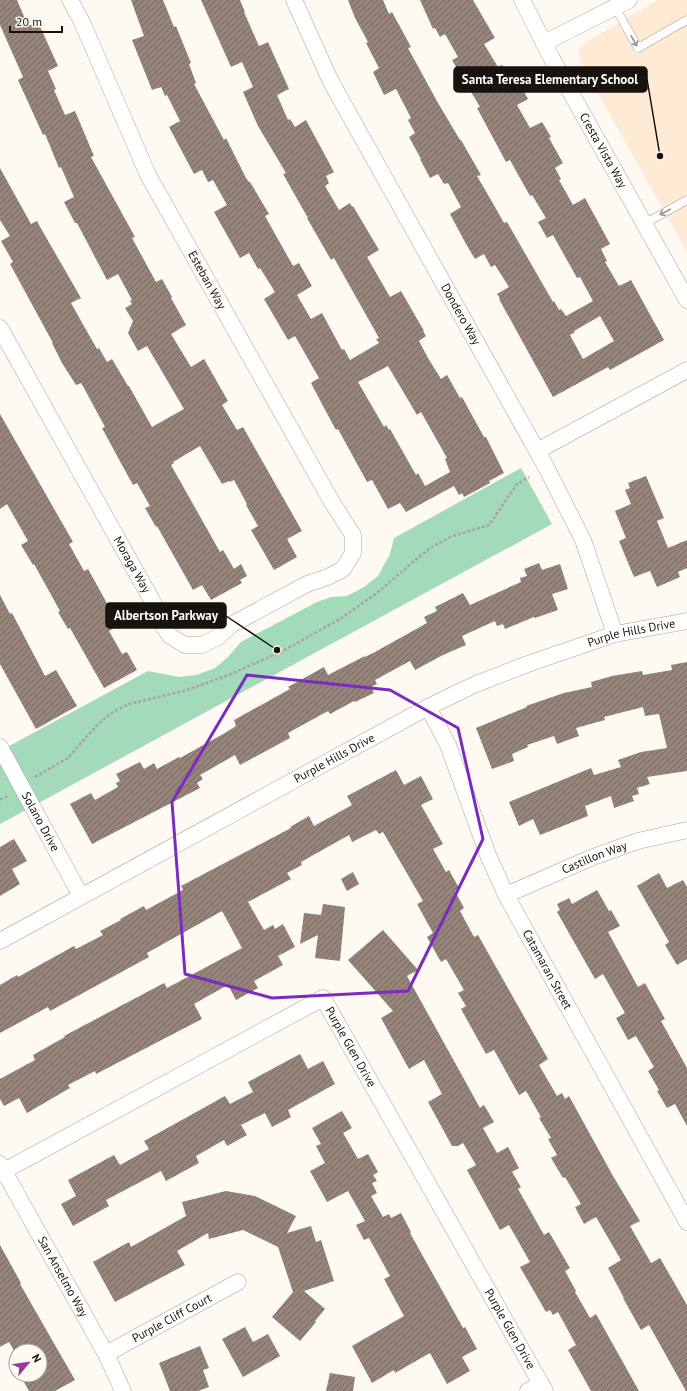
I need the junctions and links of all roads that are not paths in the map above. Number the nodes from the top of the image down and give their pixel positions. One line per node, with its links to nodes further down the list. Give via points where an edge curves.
1 (70, 0): 14 (street, Esteban Way, via 82,22 148,175 333,504 353,535)
2 (294, 0): 13 (street, Dondero Way, via 331,82)
3 (522, 0): 7 (street, Cresta Vista Way)
4 (629, 0): 5 (street)
5 (615, 7): 6 (lane, one-way to 6, via 638,48); 7 (street)
6 (687, 20)
7 (544, 43): 9 (street, Cresta Vista Way)
8 (687, 200): 9 (lane, one-way to 9)
9 (644, 224): 10 (street, Cresta Vista Way)
10 (687, 300)
11 (0, 328): 14 (street, Moraga Way, via 170,636 185,645 202,645 218,637 231,625 279,599 343,569)
12 (687, 370): 13 (street)
13 (538, 451): 16 (street, Dondero Way, via 583,540)
14 (352, 553)
15 (687, 621): 16 (street, Purple Hills Drive)
16 (615, 634): 17 (street, Purple Hills Drive, via 476,684)
17 (428, 707): 20 (street, Catamaran Street, via 448,745 488,855); 21 (street, Purple Hills Drive)
18 (0, 748): 21 (street, Solano Drive)
19 (687, 830): 20 (street, Castillon Way, via 638,841 600,854)
20 (506, 895): 24 (street, Catamaran Street)
21 (81, 896): 22 (street, Purple Hills Drive)
22 (0, 941)
23 (2, 1168): 26 (street, San Anselmo Way); 27 (street, Purple Glen Drive, via 323,998)
24 (687, 1222)
25 (238, 1282): 26 (street, Purple Cliff Court)
26 (106, 1354): 28 (street, San Anselmo Way)
27 (538, 1389)
28 (123, 1391)

